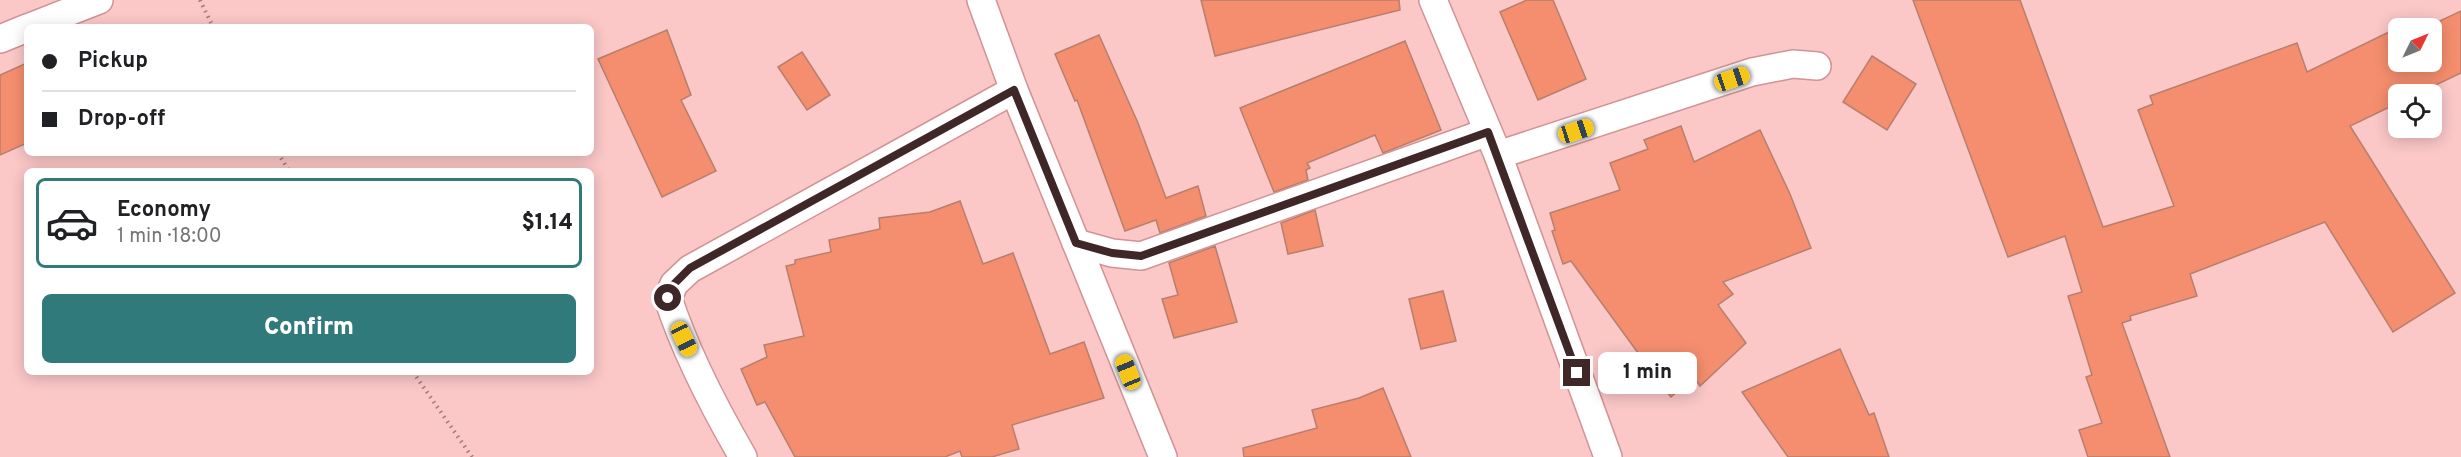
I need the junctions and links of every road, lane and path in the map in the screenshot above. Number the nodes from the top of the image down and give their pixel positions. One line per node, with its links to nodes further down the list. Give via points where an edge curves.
1 (99, 0): 5 (street)
2 (200, 0): 6 (path)
3 (981, 0): 10 (street)
4 (1433, 0): 11 (street)
5 (39, 24)
6 (212, 24)
7 (24, 30): 8 (street)
8 (0, 39)
9 (1817, 66): 11 (street, via 1793,64 1752,72)
10 (1014, 90): 12 (street); 15 (street, via 690,268 674,284 668,298 675,320 718,414)
11 (1493, 144): 12 (street, via 1141,256); 17 (street)
12 (1076, 243): 16 (street)
13 (415, 375): 14 (path)
14 (472, 457)
15 (743, 457)
16 (1163, 457)
17 (1608, 457)

